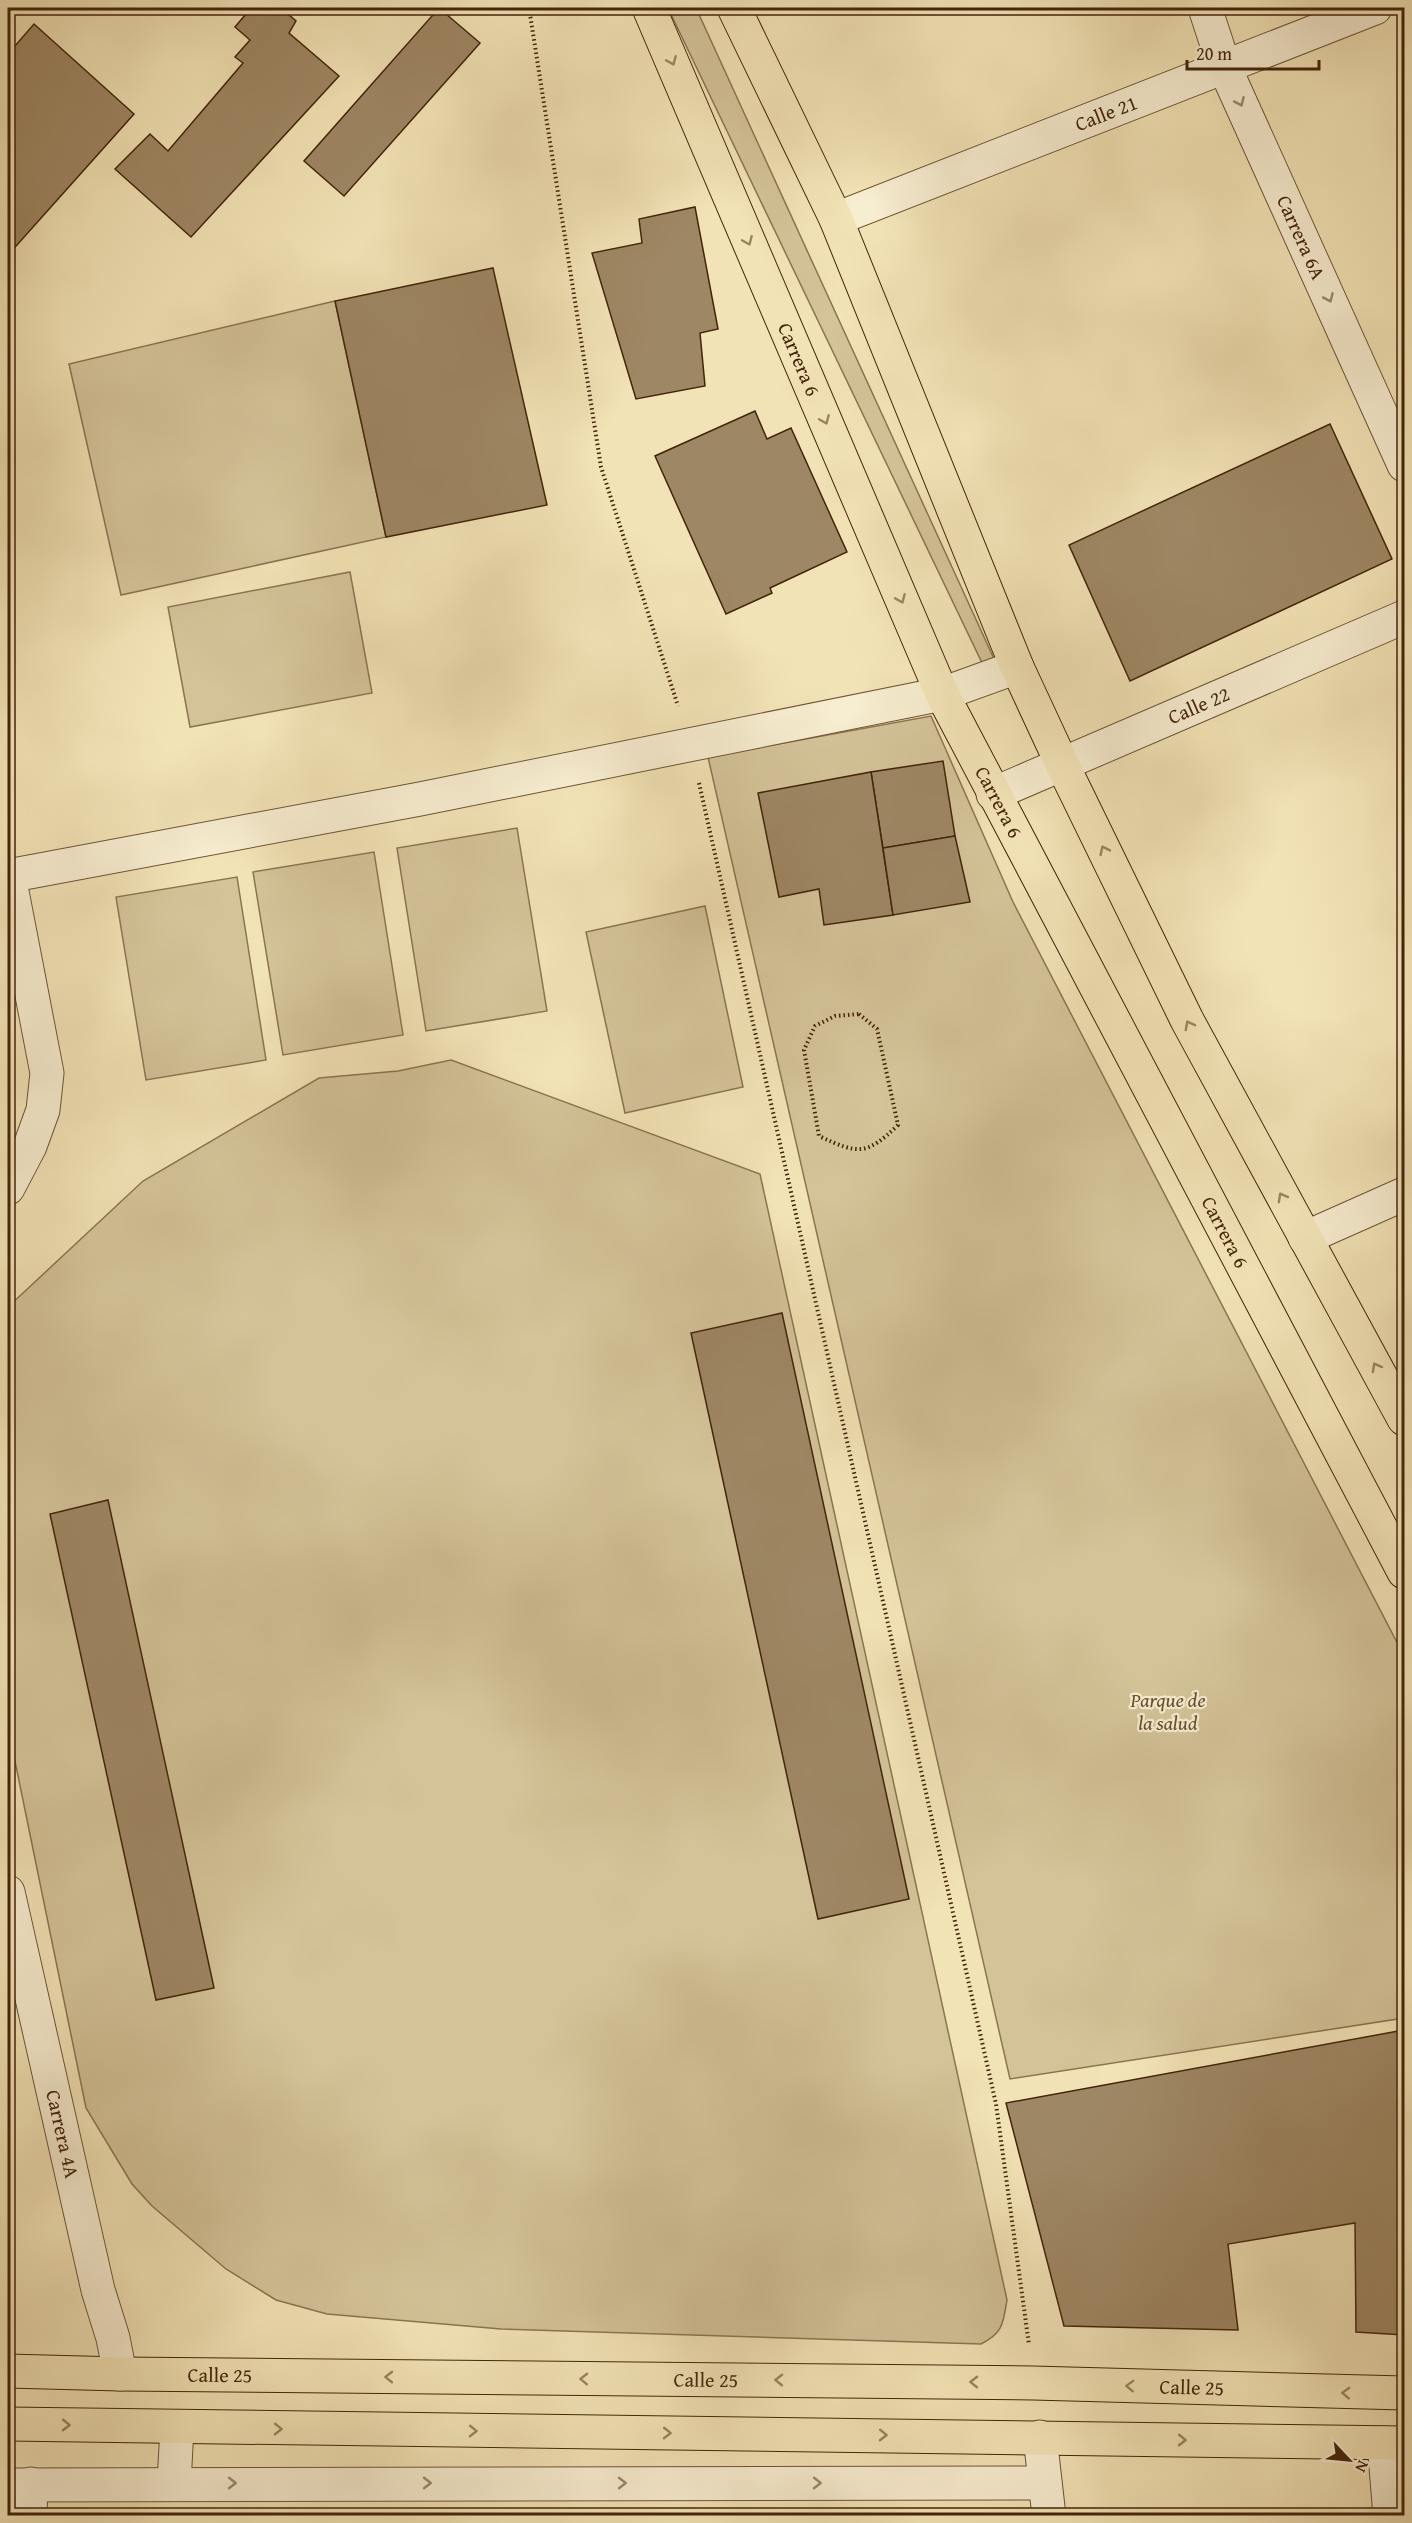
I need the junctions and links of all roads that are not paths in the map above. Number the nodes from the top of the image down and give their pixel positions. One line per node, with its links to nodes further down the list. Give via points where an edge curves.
1 (649, 8): 10 (main road, Carrera 6, one-way to 10)
2 (734, 8): 6 (main road)
3 (1205, 8): 5 (street, Carrera 6A)
4 (1375, 8): 5 (street, Calle 21)
5 (1224, 66): 6 (street, Calle 21); 7 (street, Carrera 6A, one-way to 7)
6 (836, 219): 9 (main road)
7 (1404, 465)
8 (1404, 617): 11 (street, Calle 22)
9 (1017, 667): 10 (street); 11 (main road)
10 (942, 694): 12 (main road, Carrera 6); 13 (street, via 420,799)
11 (1062, 764): 12 (street, Calle 22); 16 (main road, one-way to 11, via 1186,1020)
12 (993, 794): 18 (main road, Carrera 6)
13 (8, 876): 14 (street, via 46,1073 43,1110)
14 (8, 1188)
15 (1404, 1194): 16 (street)
16 (1305, 1238): 17 (main road, one-way to 16)
17 (1404, 1419)
18 (1404, 1572)
19 (8, 1892): 21 (street, Carrera 4A)
20 (8, 2371): 21 (main road, Calle 25)
21 (120, 2374): 22 (main road, Calle 25, one-way to 21, via 1033,2383)
22 (1404, 2393)
23 (8, 2424): 24 (main road, one-way to 24)
24 (177, 2428): 25 (main road, one-way to 25); 27 (street)
25 (1040, 2437): 26 (main road, one-way to 26); 28 (street)
26 (1394, 2443): 31 (street)
27 (174, 2483): 28 (street, one-way to 28); 29 (street)
28 (1045, 2483): 30 (street)
29 (23, 2495)
30 (1048, 2516)
31 (1390, 2516)

